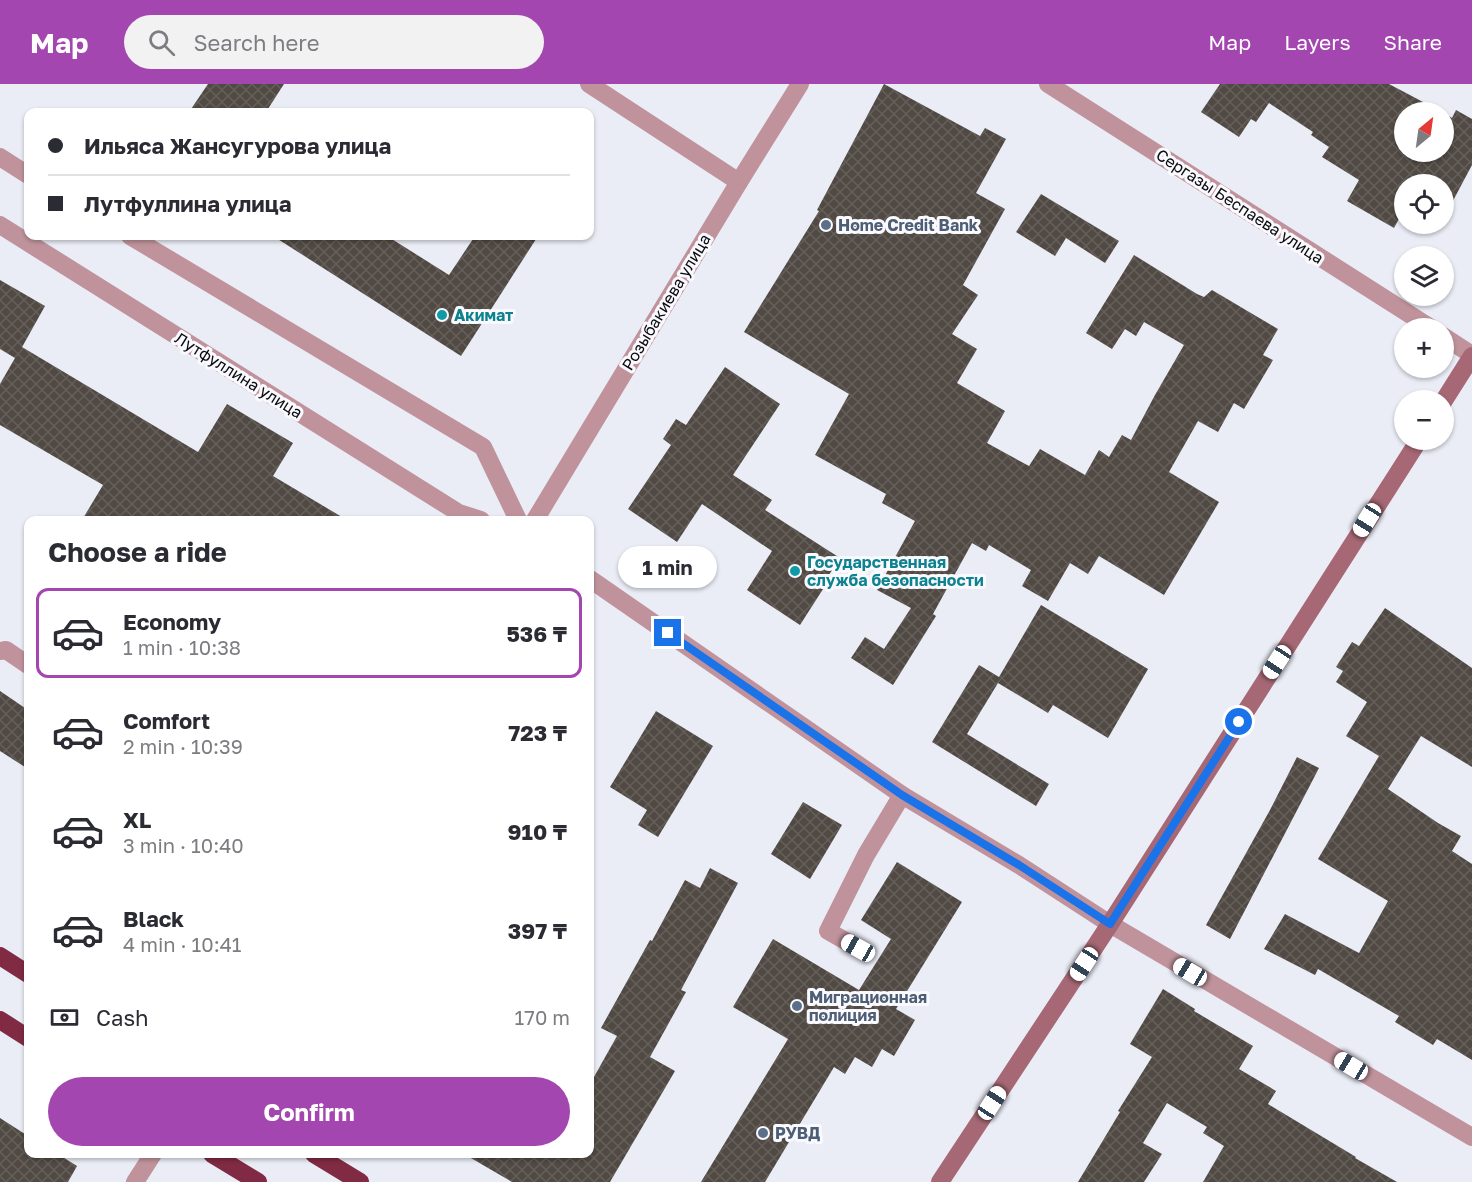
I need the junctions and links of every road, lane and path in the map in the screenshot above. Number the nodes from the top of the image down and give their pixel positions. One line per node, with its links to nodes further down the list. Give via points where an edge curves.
1 (589, 84): 6 (street)
2 (800, 84): 6 (street, Розыбакиева улица)
3 (1048, 84): 9 (street, Сергазы Беспаева улица)
4 (2, 164): 5 (street)
5 (24, 173)
6 (739, 182): 16 (street, Розыбакиева улица)
7 (0, 225): 14 (street, Лутфуллина улица)
8 (137, 240): 15 (street, via 483,447)
9 (1415, 318)
10 (1454, 344): 11 (street)
11 (1472, 356): 12 (main road)
12 (1451, 390)
13 (1413, 450): 21 (main road)
14 (468, 516)
15 (516, 516)
16 (537, 516)
17 (594, 582): 20 (street)
18 (0, 651): 19 (street, via 6,650)
19 (24, 662)
20 (902, 795): 21 (street); 22 (street, via 828,931)
21 (1110, 924): 27 (street); 34 (main road)
22 (858, 948)
23 (0, 956): 24 (highway)
24 (24, 971)
25 (0, 1020): 26 (highway)
26 (24, 1035)
27 (1472, 1137)
28 (150, 1158): 31 (street)
29 (219, 1158): 32 (highway)
30 (321, 1158): 33 (highway)
31 (135, 1182)
32 (258, 1182)
33 (360, 1182)
34 (940, 1182)

